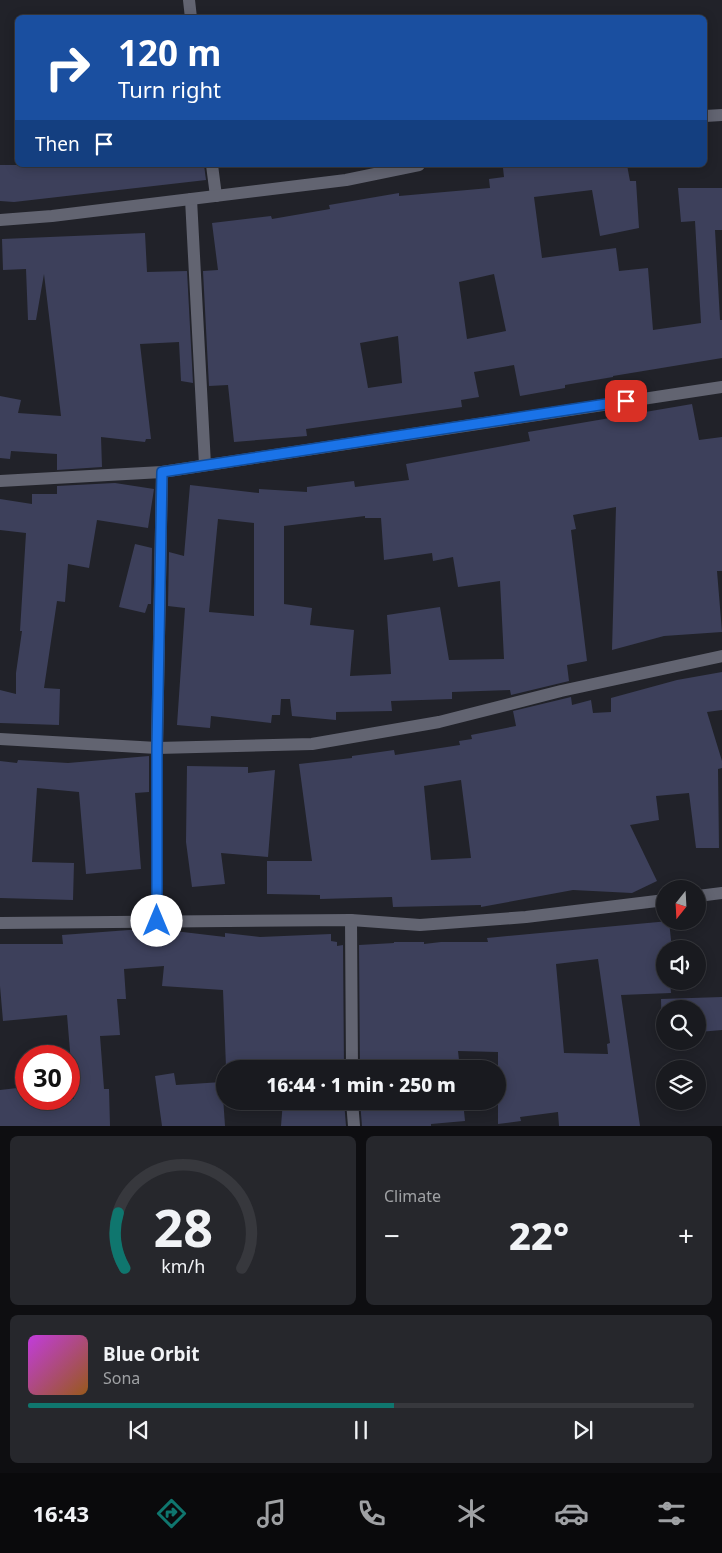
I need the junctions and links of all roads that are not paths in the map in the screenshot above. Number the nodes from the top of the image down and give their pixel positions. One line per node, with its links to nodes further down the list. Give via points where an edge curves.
1 (189, 0): 2 (street)
2 (191, 15)
3 (722, 115): 4 (street)
4 (707, 116)
5 (212, 167): 7 (street)
6 (409, 167): 7 (street, via 346,180)
7 (216, 196): 8 (street)
8 (191, 199): 9 (street); 11 (street)
9 (0, 220)
10 (722, 387): 11 (street)
11 (205, 465): 12 (street)
12 (162, 472): 13 (street); 16 (street)
13 (0, 481)
14 (722, 656): 16 (street, via 439,722 312,744)
15 (0, 739): 16 (street)
16 (157, 748): 21 (street)
17 (722, 893): 18 (street)
18 (706, 895)
19 (656, 901): 20 (street, via 526,917 420,925)
20 (351, 920): 21 (street); 23 (street)
21 (157, 921): 22 (street)
22 (0, 923)
23 (352, 1060)
24 (353, 1110): 25 (street)
25 (354, 1126)

